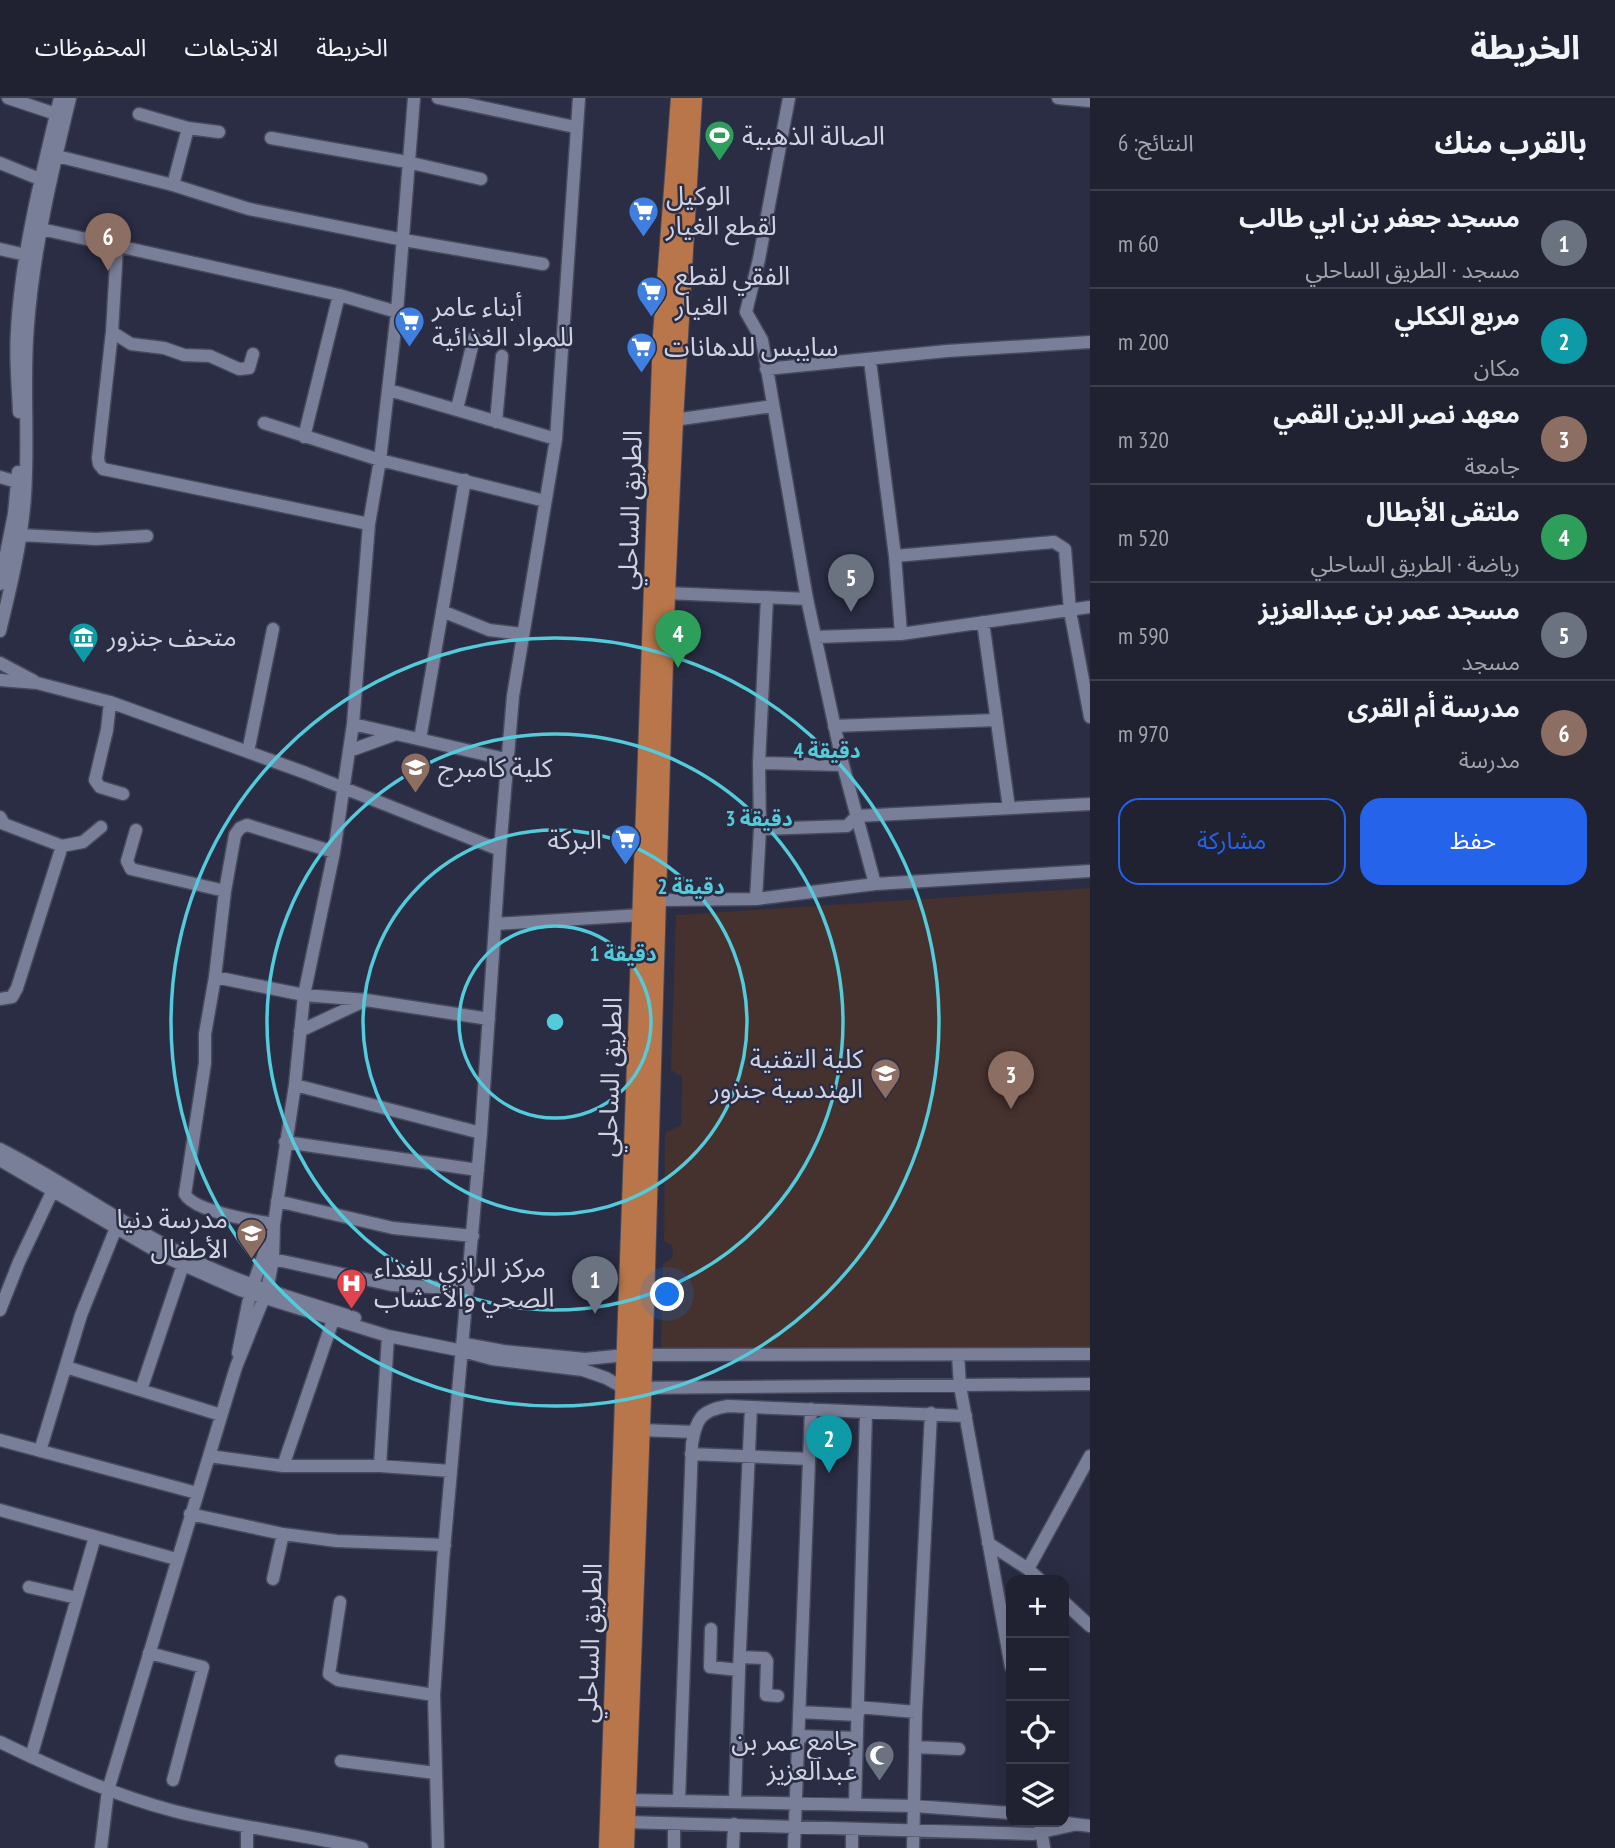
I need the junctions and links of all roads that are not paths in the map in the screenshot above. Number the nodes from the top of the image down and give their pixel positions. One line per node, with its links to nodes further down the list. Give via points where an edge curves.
1 (8, 98): 12 (street)
2 (60, 98): 13 (street)
3 (70, 98): 19 (street)
4 (414, 98): 20 (street)
5 (438, 98): 15 (street)
6 (579, 98): 15 (street)
7 (680, 98): 102 (highway, الطريق الساحلي, via 662,335)
8 (694, 98): 43 (highway, الطريق الساحلي)
9 (789, 98): 39 (street, via 759,259 746,304 748,318 762,340)
10 (1058, 98): 11 (street)
11 (1090, 101)
12 (37, 103): 13 (street)
13 (56, 114): 23 (street)
14 (139, 114): 16 (street)
15 (575, 127): 47 (street)
16 (188, 128): 17 (street); 24 (street)
17 (219, 132)
18 (271, 138): 20 (street)
19 (57, 156): 24 (street); 25 (street)
20 (407, 162): 22 (street); 26 (street)
21 (0, 163): 23 (street)
22 (481, 179)
23 (42, 180): 29 (street)
24 (173, 185): 26 (street, via 249,209)
25 (41, 229): 27 (street); 54 (street, via 28,326 27,449)
26 (404, 240): 30 (street); 32 (street)
27 (117, 247): 31 (street); 33 (street)
28 (0, 249): 29 (street)
29 (26, 255): 51 (street, via 17,333)
30 (543, 264)
31 (339, 295): 32 (street); 46 (street)
32 (397, 312): 40 (street)
33 (112, 332): 36 (street, via 131,344 210,356 245,369); 53 (street, via 98,457 103,469)
34 (474, 338): 42 (street)
35 (1090, 342): 38 (street)
36 (253, 355)
37 (502, 356): 44 (street)
38 (870, 360): 39 (street); 56 (street)
39 (766, 369): 41 (street)
40 (389, 390): 42 (street); 48 (street)
41 (773, 406): 43 (street); 60 (street)
42 (457, 409): 44 (street)
43 (674, 420): 58 (highway, الطريق الساحلي)
44 (496, 422): 47 (street)
45 (264, 423): 46 (street)
46 (304, 437): 48 (street)
47 (556, 439): 52 (street)
48 (380, 460): 50 (street); 53 (street)
49 (0, 477): 51 (street)
50 (465, 480): 52 (street); 62 (street)
51 (17, 482): 57 (street)
52 (545, 501): 67 (street)
53 (369, 524): 76 (street)
54 (20, 535): 55 (street); 66 (street)
55 (146, 536)
56 (895, 556): 63 (street, via 1054,542 1065,549); 68 (street)
57 (0, 584)
58 (666, 593): 59 (street); 101 (highway, الطريق الساحلي)
59 (767, 598): 60 (street); 83 (street)
60 (807, 599): 69 (street)
61 (1090, 607): 63 (street)
62 (442, 611): 67 (street, via 489,630); 79 (street)
63 (1070, 611): 64 (street); 74 (street)
64 (983, 622): 68 (street); 75 (street)
65 (273, 629): 81 (street)
66 (0, 631)
67 (522, 634): 82 (street)
68 (901, 634): 69 (street)
69 (816, 637): 77 (street)
70 (0, 663): 72 (street)
71 (0, 680): 72 (street)
72 (37, 683): 73 (street)
73 (110, 702): 81 (street); 86 (street, via 95,780)
74 (1090, 717)
75 (996, 720): 77 (street); 88 (street)
76 (353, 724): 78 (street); 80 (street)
77 (834, 726): 84 (street)
78 (397, 734): 79 (street); 80 (street)
79 (419, 739): 82 (street)
80 (349, 751): 85 (street)
81 (248, 752): 85 (street)
82 (509, 760): 95 (street)
83 (759, 763): 84 (street); 92 (street)
84 (843, 765): 89 (street)
85 (344, 789): 95 (street); 96 (street)
86 (123, 793)
87 (1090, 804): 88 (street)
88 (1009, 808): 89 (street)
89 (857, 816): 92 (street, via 847,826); 98 (street)
90 (0, 817): 94 (street, via 4,824)
91 (101, 827): 94 (street, via 83,842)
92 (760, 829): 100 (street)
93 (136, 830): 99 (street, via 127,861 131,869)
94 (62, 846): 106 (street, via 17,988 12,997)
95 (500, 850): 103 (street)
96 (334, 852): 99 (street, via 244,825 235,835); 105 (street)
97 (1090, 871): 98 (street)
98 (875, 884): 100 (street)
99 (225, 891): 104 (street)
100 (756, 899): 101 (street)
101 (658, 900): 132 (highway, الطريق الساحلي)
102 (641, 915): 103 (street); 132 (highway, الطريق الساحلي)
103 (495, 923): 108 (street)
104 (215, 977): 105 (street); 118 (street, via 185,1194 203,1206)
105 (304, 995): 107 (street); 109 (street)
106 (0, 999)
107 (366, 1000): 108 (street); 109 (street)
108 (489, 1020): 111 (street)
109 (300, 1031): 110 (street)
110 (295, 1085): 111 (street); 112 (street)
111 (481, 1133): 115 (street)
112 (285, 1142): 115 (street); 117 (street)
113 (0, 1149): 123 (street, via 131,1226)
114 (0, 1160): 116 (street)
115 (478, 1170): 120 (street)
116 (53, 1190): 119 (street); 126 (street)
117 (277, 1201): 118 (street); 120 (street, via 393,1228)
118 (274, 1226): 121 (street); 123 (street)
119 (116, 1228): 122 (street); 133 (street)
120 (473, 1236): 124 (street)
121 (273, 1259): 124 (street, via 392,1285); 125 (street)
122 (183, 1265): 123 (street); 138 (street)
123 (252, 1289): 125 (street); 134 (street)
124 (468, 1289): 129 (street)
125 (265, 1294): 127 (street); 129 (street); 134 (street)
126 (0, 1310)
127 (333, 1320): 128 (street); 154 (street)
128 (388, 1336): 129 (street); 155 (street)
129 (464, 1347): 132 (street, via 585,1359); 137 (street, via 492,1359 583,1370); 156 (street)
130 (1090, 1354): 131 (street)
131 (958, 1355): 132 (street); 136 (street)
132 (635, 1356): 137 (highway, الطريق الساحلي)
133 (66, 1367): 138 (street); 148 (street)
134 (236, 1367): 143 (street)
135 (1090, 1384): 136 (street)
136 (960, 1386): 137 (street); 144 (street)
137 (633, 1389): 145 (highway, الطريق الساحلي); 214 (highway, الطريق الساحلي)
138 (141, 1390): 143 (street)
139 (751, 1407): 140 (street); 146 (street, via 728,1406 706,1412); 152 (street)
140 (811, 1409): 141 (street); 153 (street)
141 (866, 1412): 142 (street); 179 (street)
142 (930, 1413): 144 (street); 181 (street)
143 (221, 1415): 150 (street)
144 (966, 1416): 162 (street)
145 (641, 1430): 146 (street); 192 (highway, الطريق الساحلي)
146 (694, 1432): 149 (street)
147 (0, 1440): 148 (street)
148 (40, 1451): 157 (street)
149 (691, 1454): 152 (street); 193 (street)
150 (209, 1456): 154 (street); 157 (street)
151 (1090, 1456): 165 (street)
152 (750, 1457): 153 (street); 176 (street)
153 (809, 1459): 180 (street)
154 (283, 1466): 155 (street)
155 (380, 1466): 156 (street)
156 (451, 1471): 163 (street)
157 (197, 1493): 159 (street)
158 (0, 1510): 161 (street)
159 (190, 1514): 160 (street); 164 (street)
160 (283, 1534): 163 (street); 167 (street)
161 (95, 1537): 164 (street); 169 (street)
162 (988, 1543): 165 (street); 174 (street)
163 (445, 1545): 177 (street)
164 (176, 1559): 175 (street)
165 (1028, 1569): 166 (street)
166 (1035, 1575)
167 (273, 1579)
168 (29, 1587): 169 (street)
169 (77, 1598): 187 (street)
170 (340, 1602): 177 (street, via 332,1677)
171 (1069, 1607): 172 (street)
172 (1090, 1626)
173 (710, 1629): 176 (street, via 710,1667)
174 (1006, 1640)
175 (149, 1653): 190 (street, via 203,1667); 191 (street)
176 (739, 1663): 178 (street, via 765,1658 766,1695); 194 (street)
177 (434, 1695): 189 (street)
178 (778, 1696)
179 (858, 1711): 180 (street); 181 (street); 183 (street)
180 (799, 1712): 182 (street)
181 (916, 1712): 185 (street)
182 (799, 1736): 183 (street); 195 (street)
183 (857, 1738): 196 (street)
184 (0, 1742): 187 (street)
185 (915, 1746): 186 (street); 197 (street)
186 (959, 1749)
187 (31, 1757): 191 (street)
188 (341, 1761): 189 (street)
189 (435, 1773): 213 (street)
190 (173, 1780)
191 (108, 1790): 205 (street); 210 (street)
192 (627, 1800): 193 (street); 199 (highway, الطريق الساحلي)
193 (679, 1800): 194 (street)
194 (735, 1801): 195 (street)
195 (796, 1802): 196 (street); 203 (street)
196 (855, 1804): 197 (street)
197 (914, 1806): 198 (street); 208 (street)
198 (1006, 1813)
199 (626, 1822): 201 (street); 215 (highway, الطريق الساحلي)
200 (1069, 1823): 204 (street)
201 (674, 1824): 202 (street); 216 (street)
202 (734, 1824): 203 (street); 217 (street)
203 (795, 1825): 207 (street); 218 (street)
204 (1090, 1826)
205 (247, 1827): 209 (street); 211 (street)
206 (1041, 1827): 208 (street, via 1033,1834); 221 (street)
207 (852, 1830): 208 (street); 219 (street)
208 (913, 1831): 220 (street)
209 (342, 1846): 212 (street)
210 (101, 1848)
211 (247, 1848)
212 (362, 1848)
213 (439, 1848)
214 (608, 1848)
215 (625, 1848)
216 (674, 1848)
217 (733, 1848)
218 (794, 1848)
219 (852, 1848)
220 (912, 1848)
221 (1044, 1848)

